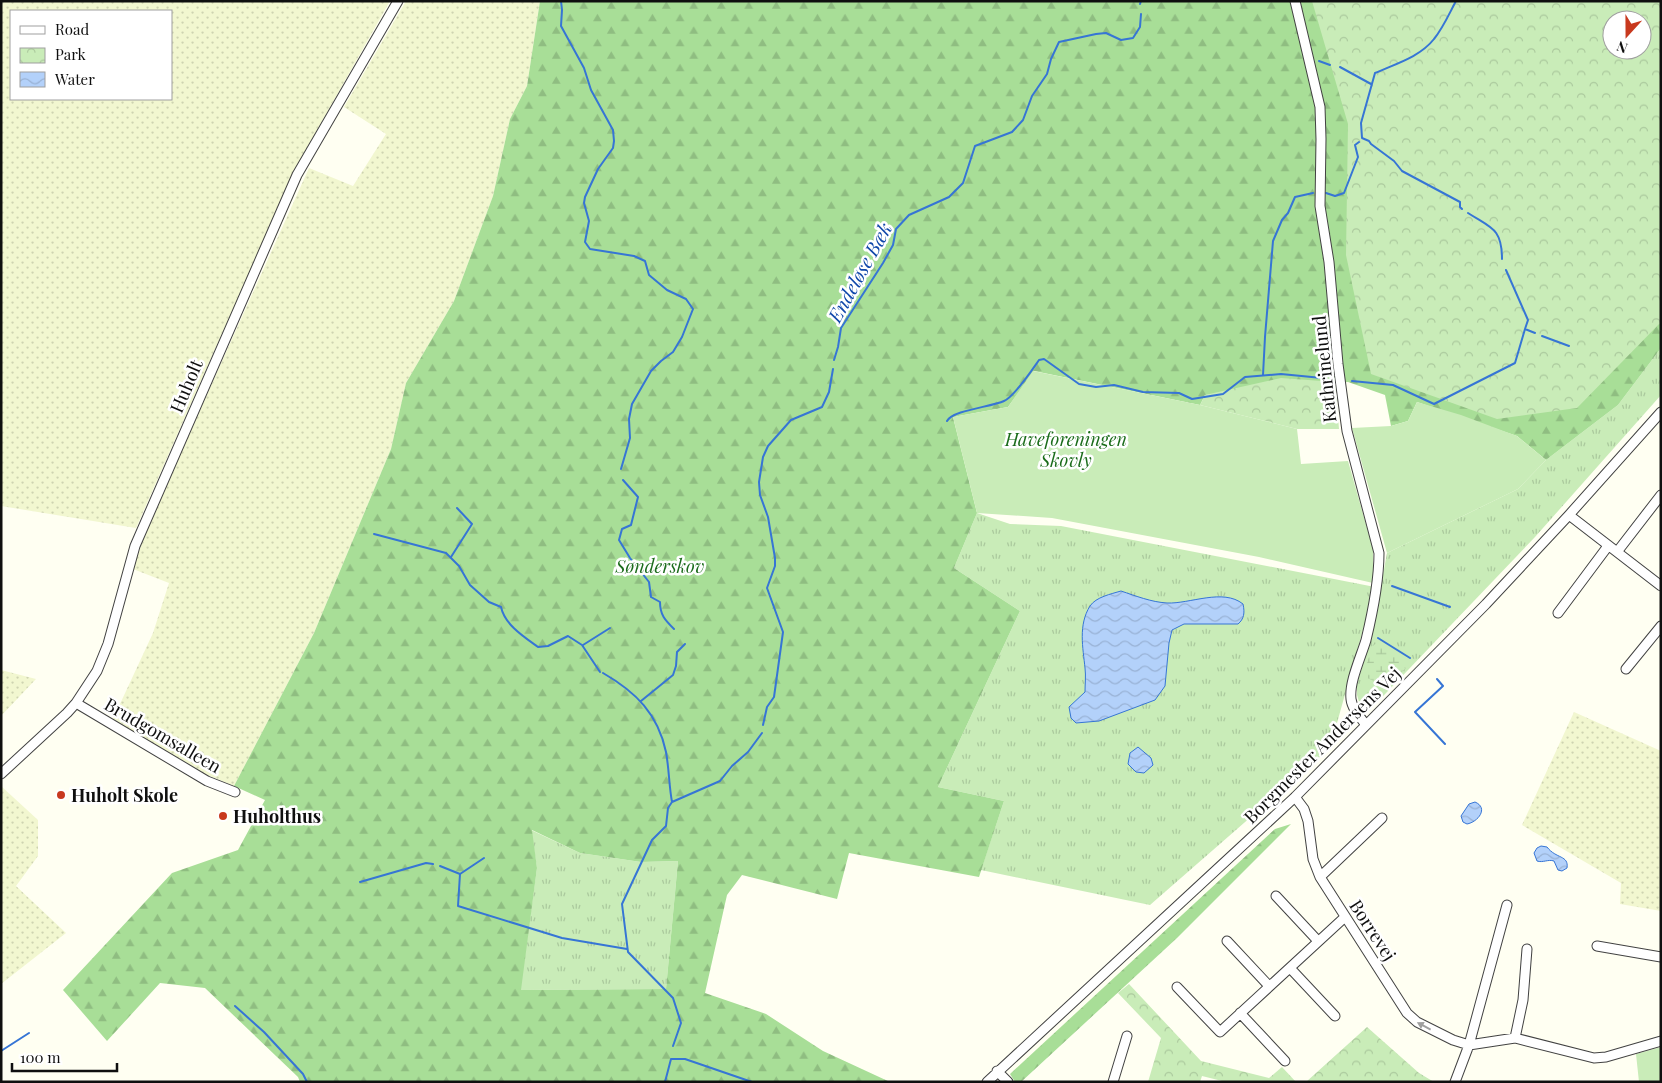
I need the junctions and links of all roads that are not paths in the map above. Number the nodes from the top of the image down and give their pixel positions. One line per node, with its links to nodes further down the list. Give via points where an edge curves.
1 (398, 1): 12 (street, Huholt, via 297,175 135,546 108,644 97,671)
2 (1295, 1): 13 (street, Kathrinelund, via 1320,106 1320,206 1347,431 1379,553 1379,571 1366,640 1351,700)
3 (1661, 412): 5 (street, Borgmester Andersens Vej)
4 (1661, 495): 7 (street)
5 (1569, 515): 6 (street); 13 (street, Borgmester Andersens Vej)
6 (1608, 546): 7 (street); 9 (street)
7 (1617, 552): 8 (street)
8 (1661, 586)
9 (1558, 613)
10 (1661, 626): 11 (street)
11 (1626, 669)
12 (76, 703): 14 (street, Huholt); 15 (street, Brudgomsalleen, via 207,782)
13 (1366, 725): 16 (street, Borgmester Andersens Vej)
14 (1, 774)
15 (235, 792)
16 (1295, 797): 18 (street, Borrevej, via 1304,809 1313,859); 37 (street, Borgmester Andersens Vej)
17 (1382, 818): 18 (street)
18 (1320, 877): 21 (street, Borrevej)
19 (1276, 896): 23 (street)
20 (1507, 905): 35 (street)
21 (1345, 917): 23 (street); 35 (street, Borrevej, one-way to 21, via 1418,1022 1407,1013)
22 (1227, 940): 28 (street)
23 (1318, 941): 27 (street)
24 (1597, 946): 26 (street)
25 (1527, 949): 33 (street, via 1523,1000)
26 (1661, 956)
27 (1290, 968): 28 (street); 31 (street)
28 (1269, 986): 30 (street)
29 (1177, 987): 30 (street, via 1220,1032)
30 (1240, 1013): 36 (street)
31 (1335, 1016)
32 (1127, 1036): 40 (street)
33 (1514, 1038): 34 (street, Borrevej, via 1594,1058); 35 (street, Borrevej)
34 (1661, 1041)
35 (1469, 1045): 41 (street)
36 (1285, 1061)
37 (997, 1072): 38 (street, Borgmester Andersens Vej); 39 (street)
38 (987, 1082)
39 (1008, 1082)
40 (1113, 1082)
41 (1455, 1082)

